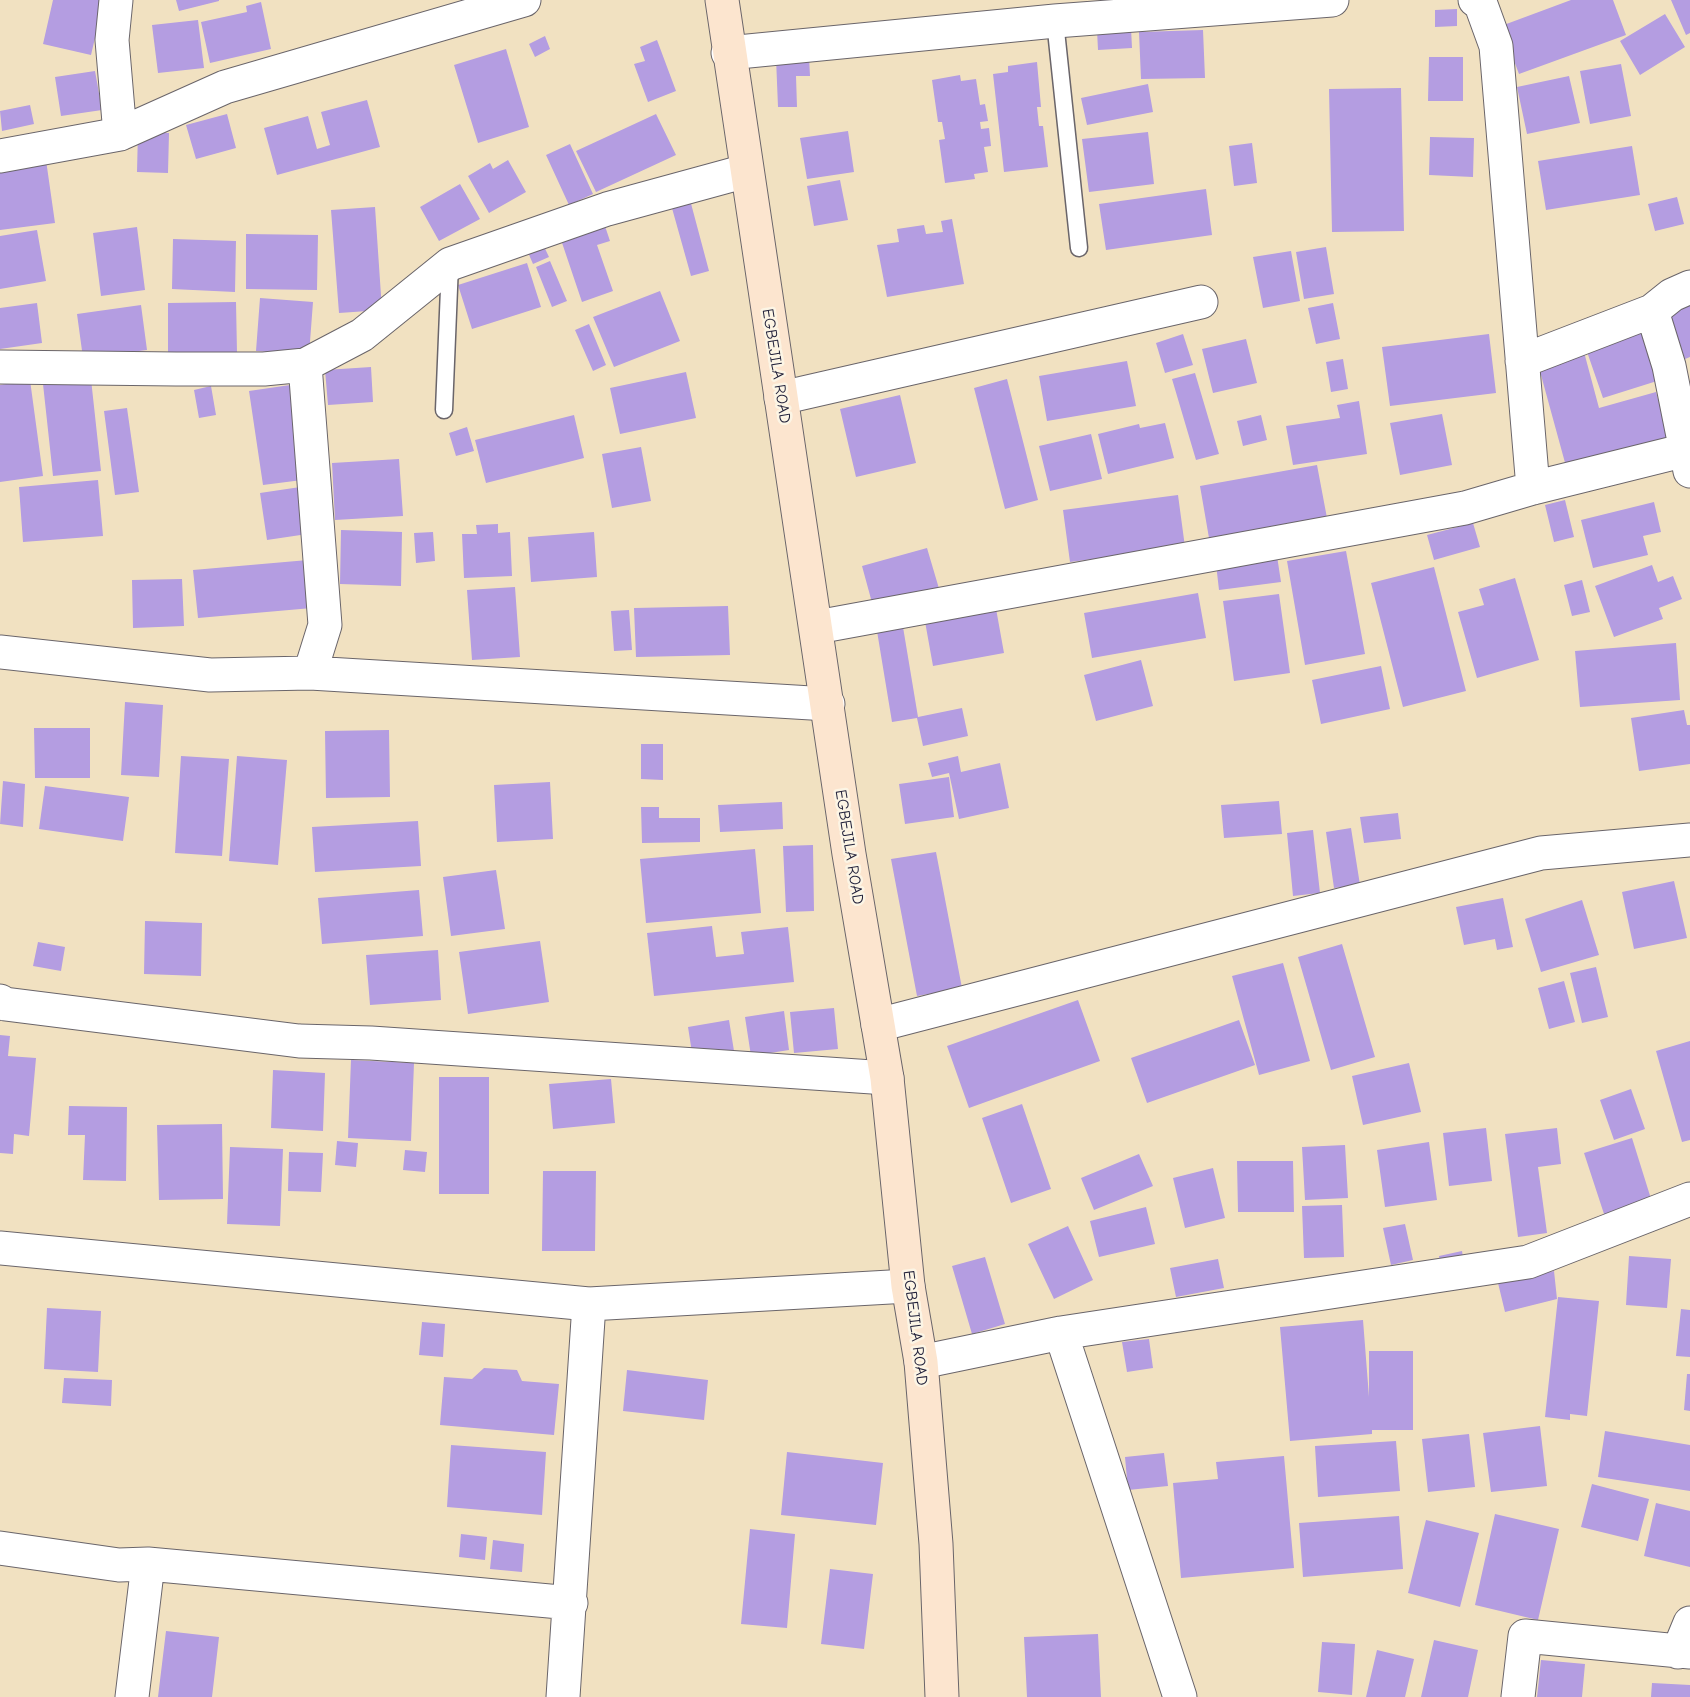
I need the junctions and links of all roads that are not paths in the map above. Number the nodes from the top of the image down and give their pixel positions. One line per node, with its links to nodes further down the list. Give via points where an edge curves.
1 (116, 0): 9 (street, via 112,40)
2 (524, 0): 9 (street, via 225,87)
3 (722, 0): 8 (street, EGBEJILA ROAD)
4 (1332, 0): 6 (street)
5 (1474, 0): 17 (street, via 1480,2 1496,46)
6 (1253, 3): 7 (street)
7 (1055, 21): 8 (street); 12 (lane)
8 (728, 53): 11 (street, EGBEJILA ROAD)
9 (120, 134): 10 (street)
10 (0, 156)
11 (746, 171): 13 (street, via 607,209); 20 (street, EGBEJILA ROAD)
12 (1079, 248)
13 (450, 264): 18 (street, via 362,335); 21 (lane)
14 (1690, 287): 16 (street)
15 (1202, 302): 20 (street)
16 (1652, 311): 17 (street); 22 (street, via 1669,366)
17 (1522, 361): 23 (street)
18 (305, 365): 19 (street, via 264,369); 26 (street, via 325,625)
19 (0, 367)
20 (781, 398): 24 (street, EGBEJILA ROAD)
21 (444, 410)
22 (1688, 460): 23 (street)
23 (1533, 488): 24 (street, via 1465,508)
24 (817, 627): 27 (street, EGBEJILA ROAD)
25 (0, 652): 26 (street, via 210,675)
26 (310, 673): 27 (street)
27 (828, 704): 30 (street, EGBEJILA ROAD)
28 (1690, 840): 30 (street, via 1541,853)
29 (0, 1001): 31 (street, via 299,1041)
30 (878, 1024): 31 (street, EGBEJILA ROAD)
31 (888, 1078): 34 (street, EGBEJILA ROAD)
32 (1690, 1199): 36 (street, via 1528,1262)
33 (0, 1248): 35 (street)
34 (908, 1286): 35 (street); 37 (street, EGBEJILA ROAD)
35 (589, 1304): 40 (street)
36 (1061, 1333): 37 (street); 45 (street)
37 (921, 1362): 44 (street, EGBEJILA ROAD, via 936,1544)
38 (0, 1548): 39 (street, via 119,1565)
39 (148, 1564): 40 (street); 42 (street)
40 (571, 1603): 43 (street)
41 (1686, 1643): 46 (street, via 1525,1636)
42 (132, 1697)
43 (563, 1697)
44 (942, 1697)
45 (1180, 1697)
46 (1518, 1697)

